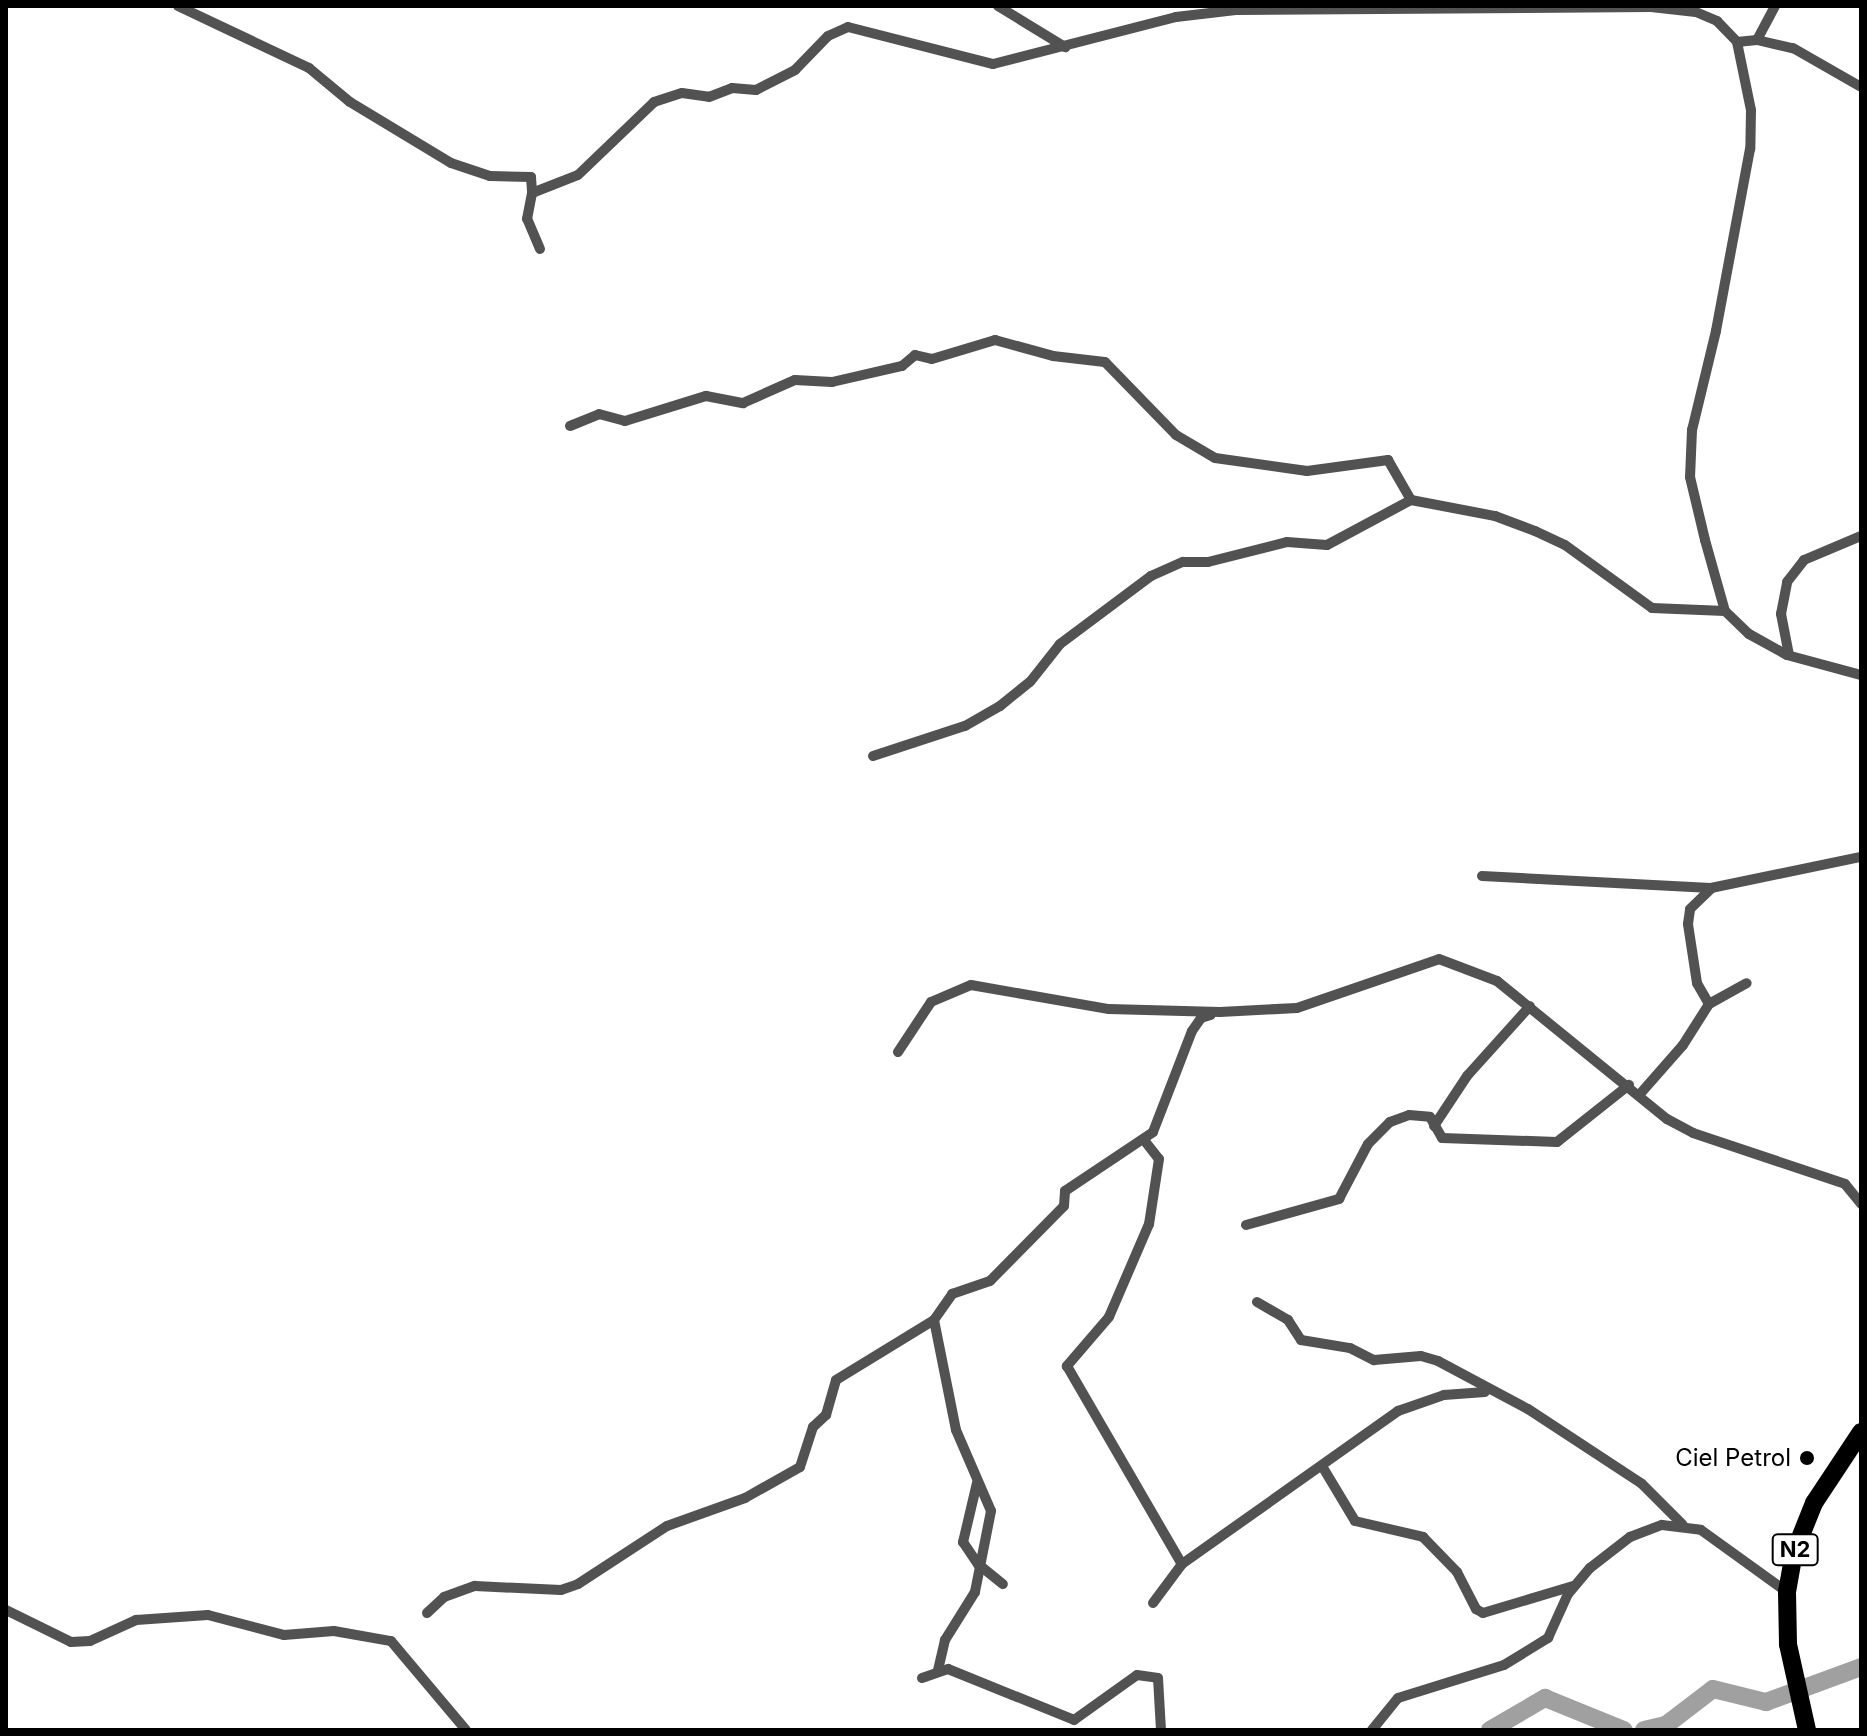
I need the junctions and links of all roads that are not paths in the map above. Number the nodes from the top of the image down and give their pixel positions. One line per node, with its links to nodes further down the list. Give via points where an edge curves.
1 (178, 6): 10 (street, via 309,68 350,102 451,163 490,176 531,177)
2 (998, 6): 8 (street)
3 (1707, 6): 5 (street)
4 (1775, 6): 6 (street)
5 (1717, 21): 7 (street); 8 (street, via 1696,12 1651,7 1236,10 1176,17)
6 (1757, 40): 7 (street); 9 (street, via 1793,48)
7 (1737, 42): 15 (street, via 1751,110 1750,149 1692,430 1690,477)
8 (1065, 47): 10 (street, via 993,64 848,27 828,36 795,70 756,90 732,88 709,97 682,93 654,102 578,175)
9 (1861, 87)
10 (532, 193): 11 (street, via 527,219)
11 (540, 249)
12 (570, 426): 13 (street, via 599,414 625,421 706,396 743,403 795,380 832,382 902,366 915,355 932,359 995,340 1053,356 1105,362 1176,435 1215,458 1307,471 1388,460)
13 (1411, 500): 15 (street, via 1495,516 1535,531 1565,545 1652,608); 18 (street, via 1327,545 1287,542 1208,562 1183,562 1151,576 1060,644 1030,682 1000,706 965,726)
14 (1861, 536): 16 (street, via 1804,560 1787,582 1781,614)
15 (1725, 611): 16 (street, via 1749,634)
16 (1789, 655): 17 (street)
17 (1861, 675)
18 (873, 756)
19 (1861, 857): 21 (street)
20 (1482, 876): 21 (street)
21 (1714, 887): 23 (street, via 1690,909 1688,924 1697,983)
22 (1747, 983): 23 (street)
23 (1709, 1004): 28 (street, via 1683,1045)
24 (1530, 1006): 25 (street, via 1497,981 1439,959 1297,1008); 27 (street); 29 (street, via 1467,1076)
25 (1220, 1012): 26 (street, via 1109,1009 971,985 931,1002); 30 (street, via 1201,1018 1192,1031 1153,1132)
26 (898, 1052)
27 (1629, 1085): 28 (street); 29 (street, via 1557,1142 1442,1138)
28 (1640, 1094): 31 (street, via 1693,1133 1850,1186)
29 (1434, 1126): 32 (street, via 1430,1117 1409,1115 1390,1122 1368,1144 1339,1199)
30 (1144, 1140): 34 (street, via 1065,1191 1064,1206 990,1281 952,1294); 40 (street, via 1159,1159 1149,1224 1109,1317 1067,1366 1108,1445)
31 (1861, 1204)
32 (1246, 1225)
33 (1257, 1302): 35 (street, via 1288,1320 1301,1340 1350,1348 1374,1360 1421,1356)
34 (934, 1320): 38 (street, via 950,1406); 47 (street, via 836,1380 826,1415 813,1427 800,1467 745,1498 667,1526 578,1584 561,1590 475,1586 444,1597)
35 (1487, 1392): 37 (street, via 1444,1395 1398,1411); 39 (street, via 1528,1409 1642,1484)
36 (1861, 1432): 44 (highway, N2, via 1814,1503 1794,1553)
37 (1322, 1466): 40 (street); 43 (street, via 1355,1521 1423,1537 1457,1572 1483,1613)
38 (977, 1482): 41 (street, via 991,1511); 41 (street, via 962,1533)
39 (1682, 1524): 43 (street, via 1630,1537); 44 (street, via 1735,1552)
40 (1182, 1564): 45 (street)
41 (982, 1568): 42 (street); 48 (street, via 975,1592 945,1640)
42 (1003, 1584)
43 (1575, 1586): 53 (street, via 1548,1638 1504,1665 1398,1698)
44 (1787, 1592): 50 (highway, N2, via 1788,1644)
45 (1153, 1603)
46 (6, 1610): 51 (street, via 71,1642 90,1641 136,1620 208,1615 284,1635 334,1631 391,1641)
47 (427, 1613)
48 (938, 1670): 49 (street); 52 (street, via 948,1669 1074,1720 1137,1675 1158,1678)
49 (922, 1678)
50 (1806, 1722)
51 (466, 1730)
52 (1161, 1730)
53 (1372, 1730)

